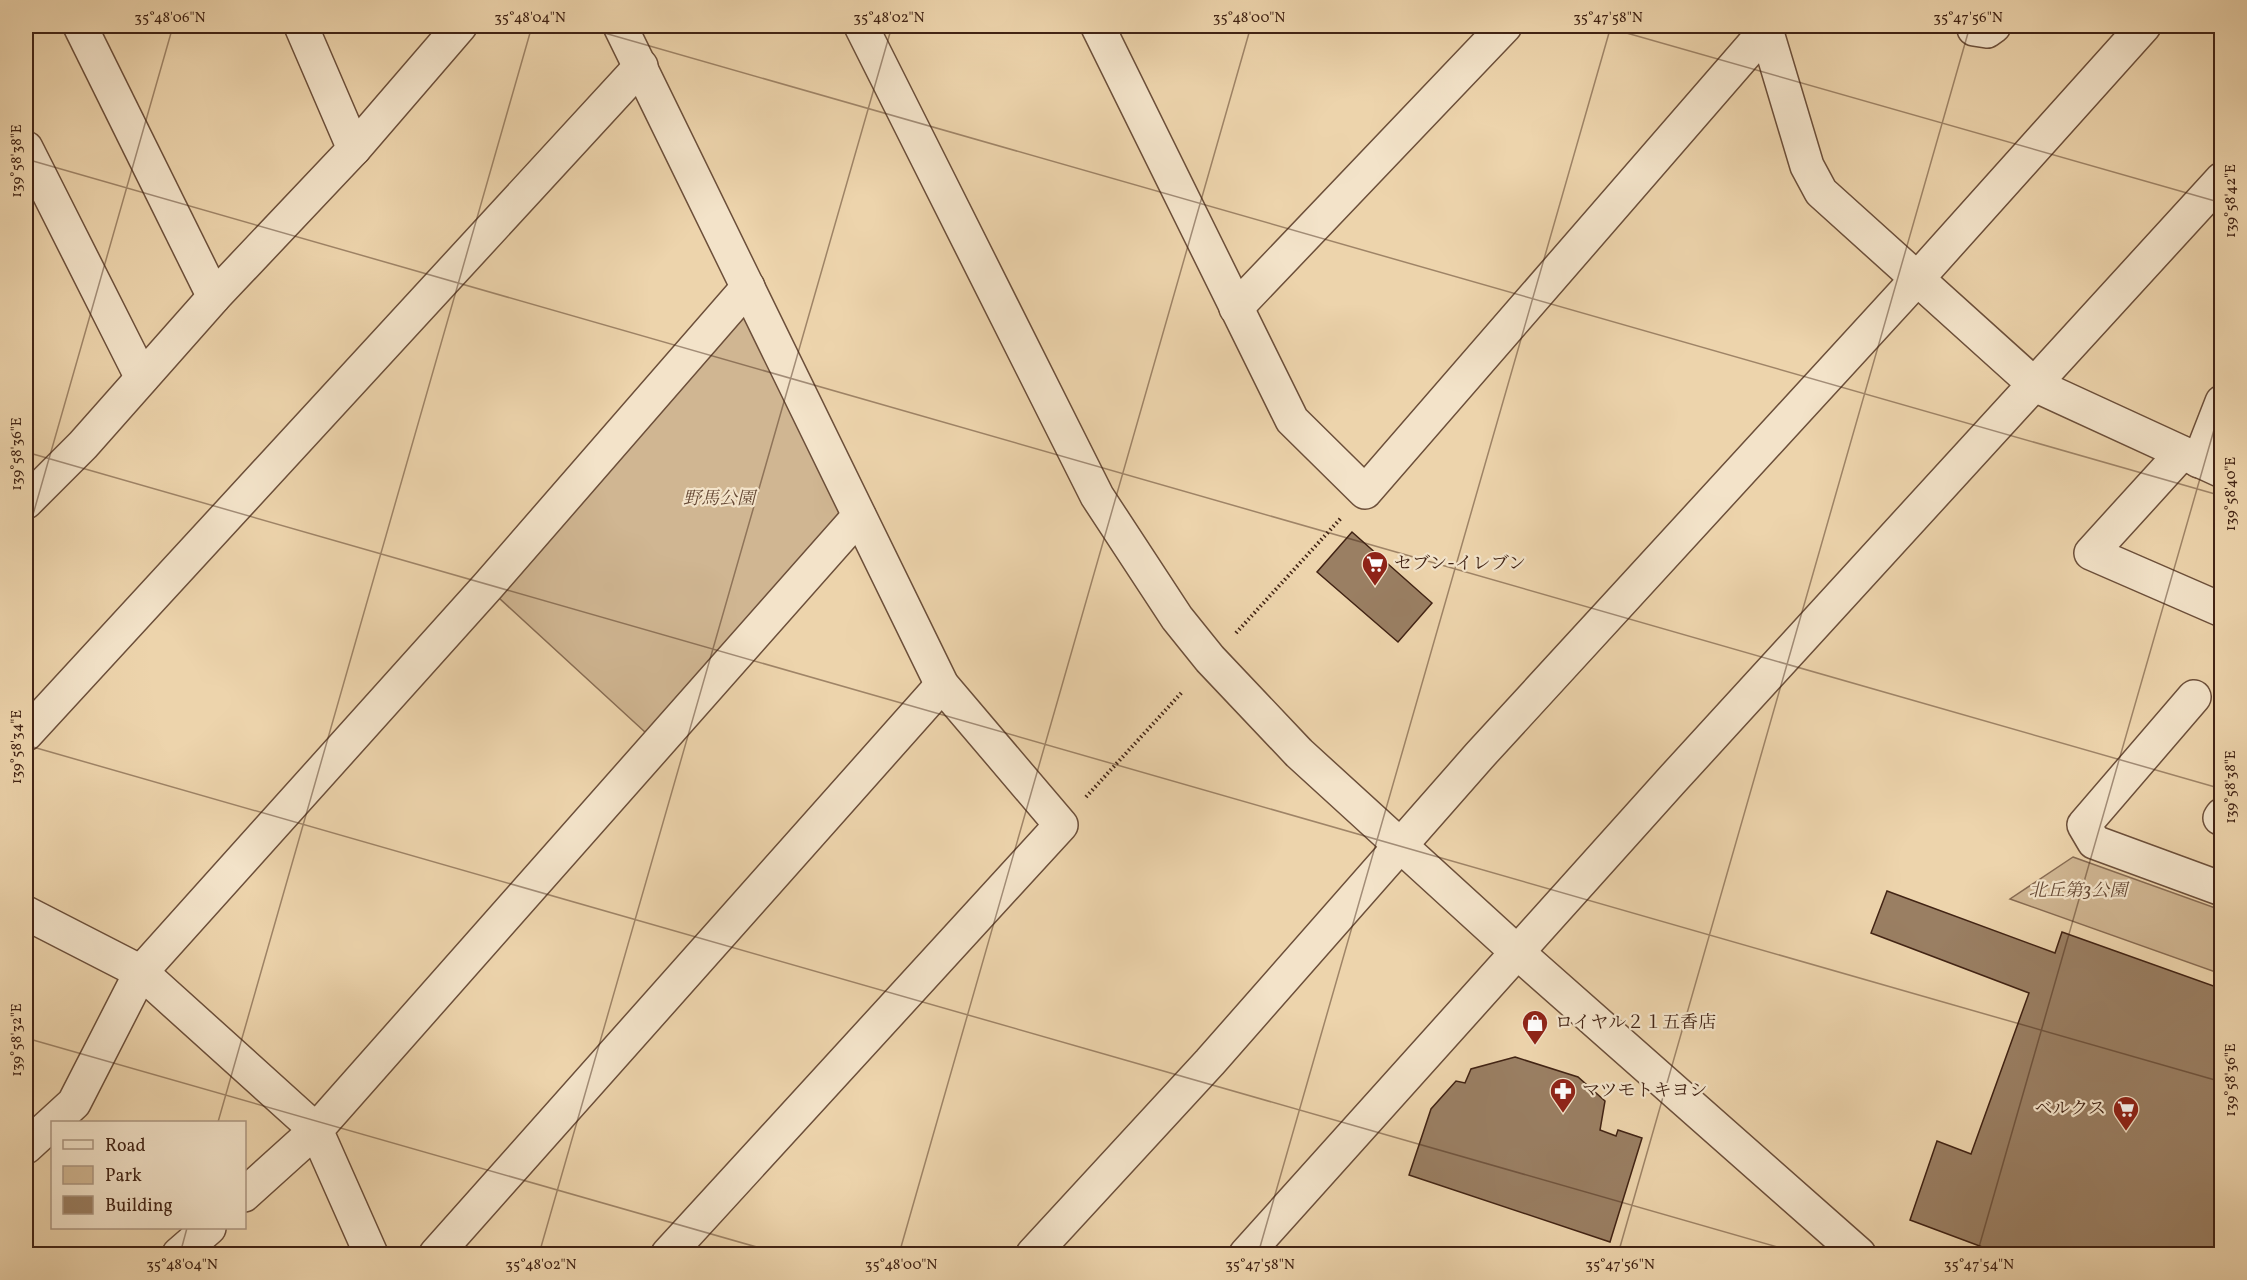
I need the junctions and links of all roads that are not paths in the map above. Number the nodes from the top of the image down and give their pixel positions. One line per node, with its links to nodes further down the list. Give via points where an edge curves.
1 (80, 26): 17 (street)
2 (301, 26): 13 (street)
3 (460, 26): 13 (street)
4 (620, 26): 11 (street)
5 (861, 26): 29 (street, via 1097,496 1152,581 1210,659 1299,753)
6 (1099, 26): 18 (street)
7 (1505, 26): 10 (street)
8 (2144, 26): 15 (street)
9 (1765, 28): 15 (street, via 1807,166 1821,192); 18 (street, via 1365,492 1292,420)
10 (1476, 38): 18 (street)
11 (641, 66): 16 (street); 28 (street)
12 (26, 148): 19 (street)
13 (354, 149): 17 (street)
14 (2222, 179): 20 (street)
15 (1916, 280): 20 (street); 29 (street)
16 (748, 287): 24 (street); 33 (street, via 487,587)
17 (214, 297): 19 (street)
18 (1236, 308)
19 (142, 378): 23 (street, via 83,445)
20 (2035, 385): 22 (street); 32 (street)
21 (2222, 402): 22 (street)
22 (2201, 461): 25 (street, via 2091,553)
23 (29, 487)
24 (859, 516): 26 (street); 36 (street)
25 (2222, 610)
26 (942, 685): 42 (street); 43 (street, via 1061,825)
27 (2194, 697): 30 (street, via 2084,825 2094,842)
28 (26, 734)
29 (1400, 846): 32 (street); 44 (street, via 1210,1062)
30 (2222, 890)
31 (26, 913): 33 (street)
32 (1517, 952): 45 (street); 46 (street)
33 (141, 972): 34 (street, via 74,1103); 36 (street)
34 (54, 1121)
35 (51, 1124): 37 (street)
36 (316, 1130): 38 (street); 41 (street)
37 (26, 1147)
38 (246, 1193)
39 (207, 1229): 40 (street)
40 (179, 1254)
41 (371, 1254)
42 (436, 1254)
43 (668, 1254)
44 (1033, 1254)
45 (1246, 1254)
46 (1859, 1254)

